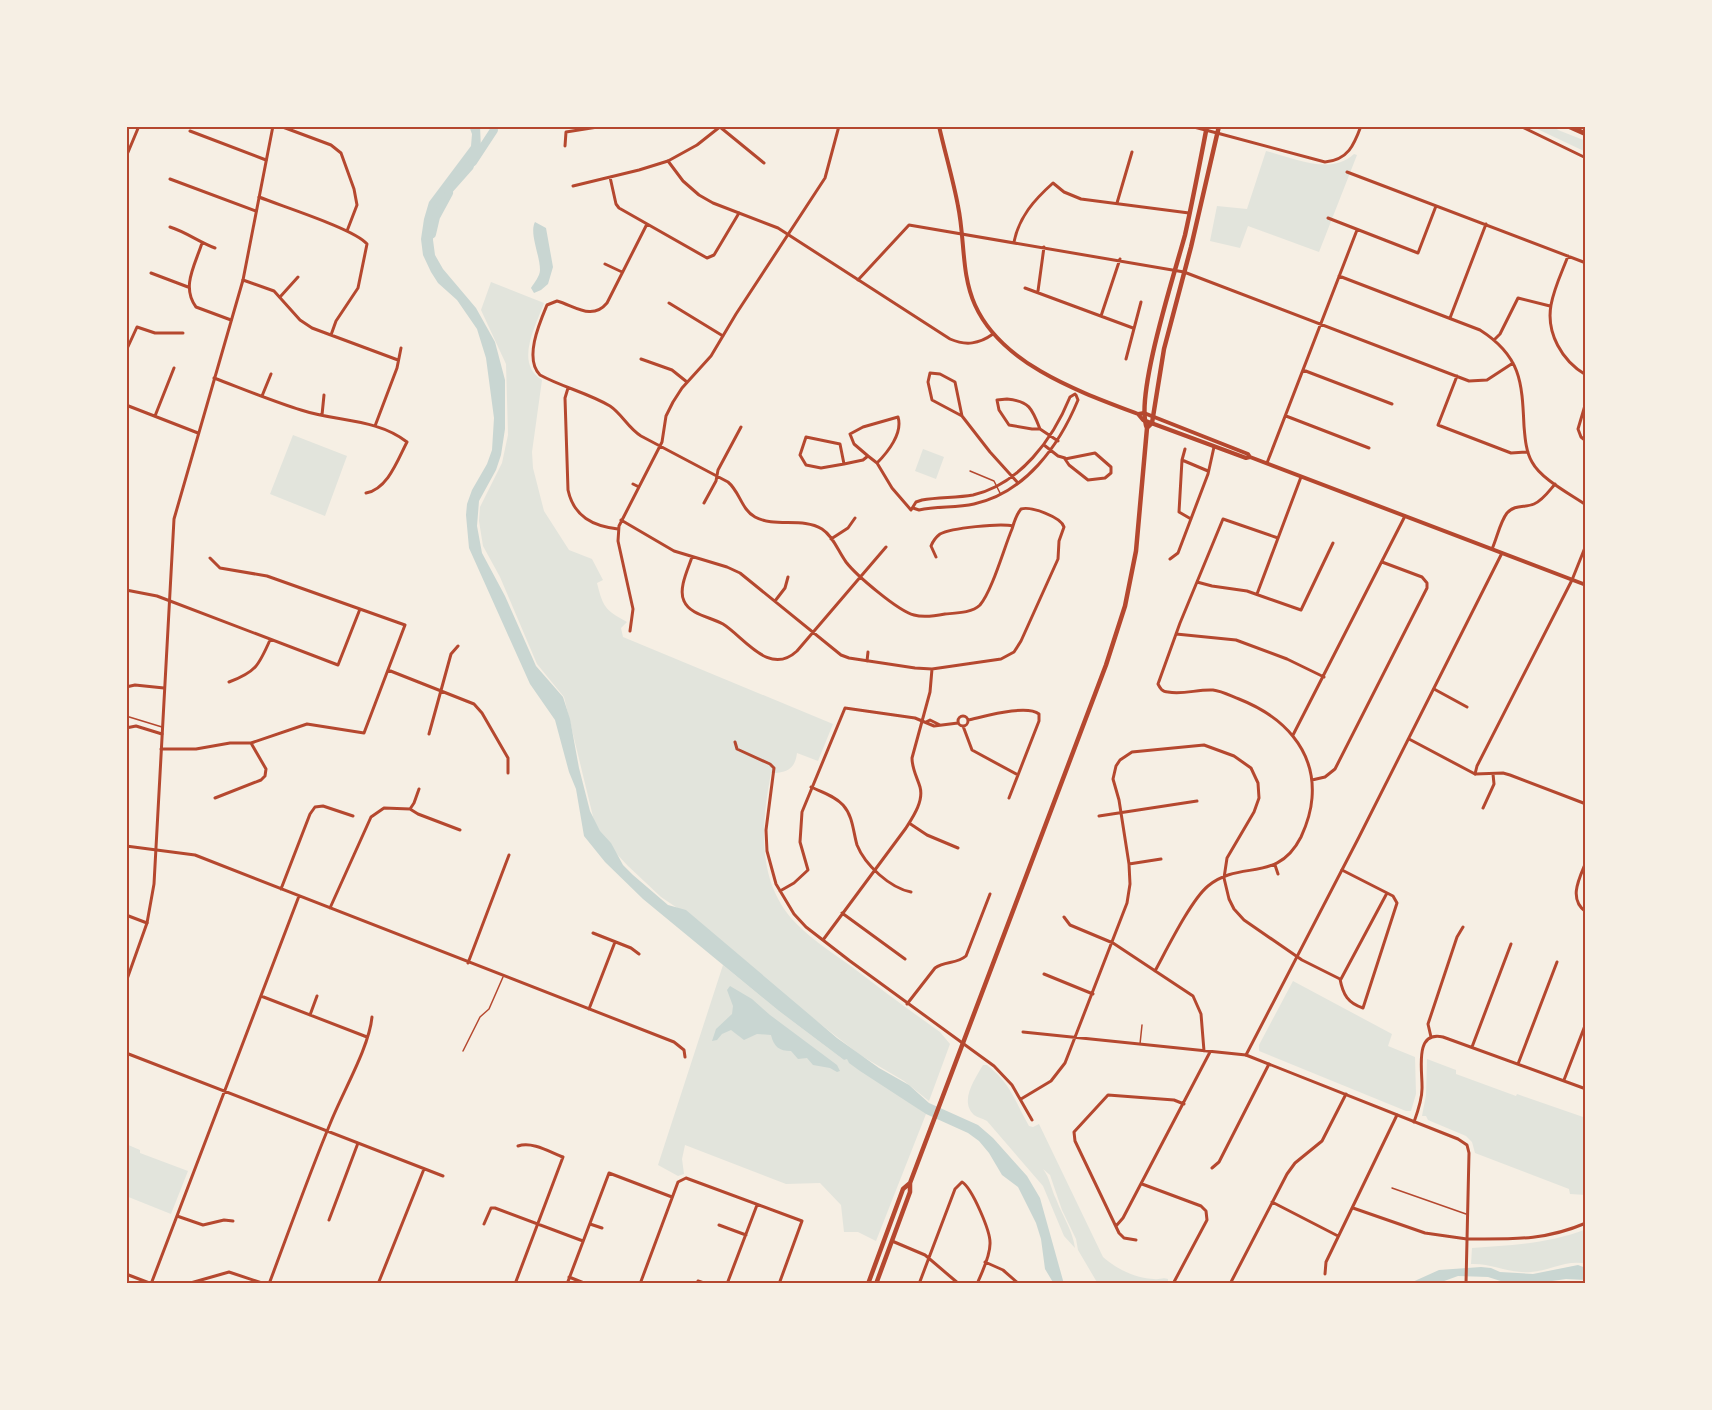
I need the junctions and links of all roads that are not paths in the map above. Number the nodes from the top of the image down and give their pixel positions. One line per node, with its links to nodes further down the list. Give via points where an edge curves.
1 (139, 126): 19 (street)
2 (273, 126): 21 (street)
3 (280, 126): 39 (street, via 331,145 341,153 357,204)
4 (604, 126): 17 (street, via 566,132)
5 (721, 126): 22 (street, via 697,146); 23 (street)
6 (839, 126): 41 (street, via 825,176)
7 (939, 126): 40 (main road)
8 (1190, 126): 13 (street)
9 (1219, 126): 15 (main road)
10 (1361, 126): 15 (street, via 1349,152 1338,160 1325,162)
11 (1520, 126): 20 (street)
12 (1568, 126): 16 (highway)
13 (1207, 128): 15 (street); 33 (main road)
14 (190, 131): 21 (street)
15 (1217, 133): 51 (main road)
16 (1586, 134)
17 (565, 146)
18 (1132, 152): 29 (street)
19 (126, 157)
20 (1586, 158)
21 (266, 160): 28 (street)
22 (669, 161): 25 (street); 32 (street, via 682,182 695,192)
23 (764, 164)
24 (1347, 172): 30 (street)
25 (610, 177): 27 (street); 35 (street, via 617,206)
26 (170, 179): 31 (street)
27 (573, 186)
28 (259, 197): 31 (street); 39 (street)
29 (1117, 203): 33 (street); 42 (street, via 1081,199 1053,183 1027,209)
30 (1436, 206): 36 (street); 38 (street, via 1418,253)
31 (256, 211): 56 (street)
32 (739, 213): 35 (street, via 709,259); 41 (street)
33 (1189, 213): 50 (main road)
34 (1328, 219): 38 (street)
35 (647, 224): 53 (street)
36 (1486, 225): 46 (street); 66 (street)
37 (170, 227): 43 (street)
38 (1357, 230): 54 (street)
39 (347, 231): 72 (street, via 363,240 367,248 358,288)
40 (962, 233): 42 (street); 57 (street, via 909,225); 71 (main road, via 970,292)
41 (788, 235): 57 (street); 73 (street)
42 (1014, 242): 44 (street)
43 (202, 243): 45 (street); 58 (street)
44 (1044, 247): 47 (street); 60 (street)
45 (215, 248)
46 (1568, 256): 48 (street); 64 (street)
47 (1120, 259): 50 (street); 65 (street)
48 (1586, 263)
49 (604, 264): 53 (street)
50 (1176, 269): 51 (street); 95 (main road)
51 (1184, 272): 68 (street); 100 (main road, via 1162,356)
52 (151, 273): 58 (street)
53 (622, 273): 88 (street, via 607,303 597,311 587,312 557,301 547,305 532,351 533,364 540,375)
54 (1339, 276): 66 (street); 68 (street)
55 (298, 277): 61 (street)
56 (243, 280): 61 (street, via 266,287); 67 (street)
57 (858, 280): 71 (street, via 954,340 974,343)
58 (188, 287): 67 (street, via 196,306)
59 (1025, 288): 60 (street)
60 (1038, 291): 65 (street)
61 (280, 297): 72 (street, via 300,320)
62 (1141, 302): 69 (street)
63 (669, 303): 73 (street)
64 (1551, 306): 74 (street, via 1518,298); 84 (street, via 1552,331 1559,350)
65 (1101, 316): 69 (street)
66 (1450, 318): 74 (street)
67 (231, 320): 86 (street)
68 (1321, 324): 82 (street); 85 (street)
69 (1133, 328): 78 (street)
70 (183, 333): 76 (street, via 155,333 137,327)
71 (993, 334): 89 (main road, via 1023,359)
72 (331, 335): 79 (street)
73 (723, 336): 87 (street)
74 (1494, 340): 80 (street)
75 (401, 348): 79 (street)
76 (126, 351)
77 (641, 359): 87 (street, via 672,370)
78 (1126, 359)
79 (398, 360): 103 (street)
80 (1513, 363): 85 (street, via 1482,381); 117 (street, via 1522,388)
81 (174, 368): 97 (street)
82 (1303, 370): 93 (street); 99 (street)
83 (271, 374): 91 (street)
84 (1586, 375)
85 (1456, 376): 117 (street, via 1438,425 1511,453)
86 (214, 378): 91 (street); 107 (street)
87 (687, 382): 112 (street, via 668,410)
88 (567, 388): 112 (street, via 607,405 633,430); 145 (street, via 570,498 588,521)
89 (1076, 392): 95 (main road); 108 (street); 109 (street, via 1078,400)
90 (324, 395): 96 (street)
91 (262, 396): 96 (street)
92 (1586, 402): 110 (street, via 1578,429)
93 (1392, 404)
94 (126, 405): 97 (street)
95 (1141, 414): 100 (main road); 101 (main road)
96 (322, 415): 103 (street)
97 (155, 416): 107 (street)
98 (962, 416): 98 (street, via 955,382 930,373 932,400); 128 (street)
99 (1286, 416): 114 (street); 124 (street)
100 (1153, 417): 102 (main road); 119 (main road)
101 (1143, 420): 102 (main road); 105 (main road)
102 (1152, 423): 105 (main road); 113 (main road)
103 (375, 426): 135 (street, via 407,442 390,474)
104 (741, 427): 127 (street)
105 (1147, 428): 269 (main road, via 1140,528 1125,606)
106 (1040, 429): 106 (street, via 1009,425 997,400 1024,402); 108 (street)
107 (198, 433): 165 (street, via 174,519)
108 (1051, 436): 109 (street); 111 (street)
109 (1058, 441): 116 (street)
110 (1586, 441)
111 (1044, 445): 116 (street); 128 (street)
112 (661, 446): 127 (street); 134 (street)
113 (1214, 447): 119 (main road); 126 (street)
114 (1369, 448)
115 (1185, 449): 121 (street)
116 (1050, 451): 120 (street); 130 (street)
117 (1528, 453): 132 (street, via 1538,470)
118 (868, 456): 122 (street); 122 (street, via 850,435 898,417 900,424 893,444); 123 (street)
119 (1250, 457): 124 (main road)
120 (1065, 459): 120 (street, via 1095,453 1110,464 1111,473 1105,478 1088,480)
121 (1182, 460): 126 (street); 142 (street, via 1179,513)
122 (878, 463): 139 (street, via 892,488)
123 (844, 464): 123 (street, via 821,468 806,465 801,455 806,437 840,444)
124 (1267, 464): 129 (main road)
125 (970, 471): 133 (lane)
126 (1208, 471): 142 (street)
127 (717, 476): 137 (street); 146 (street, via 732,485 755,517 812,525)
128 (1012, 476): 130 (street); 133 (street)
129 (1301, 477): 140 (main road); 147 (street)
130 (1018, 483): 136 (street)
131 (633, 484): 134 (street)
132 (1555, 484): 138 (street); 151 (street, via 1539,502 1510,510)
133 (997, 486): 136 (lane); 139 (street, via 969,495 922,500)
134 (639, 487): 143 (street)
135 (366, 493)
136 (1001, 494): 139 (street, via 972,504)
137 (704, 503)
138 (1586, 505)
139 (912, 509)
140 (1405, 516): 151 (main road); 157 (street)
141 (855, 518): 146 (street, via 848,528)
142 (1191, 519): 156 (street, via 1178,553)
143 (621, 520): 145 (street); 153 (street, via 672,550)
144 (1013, 526): 154 (street, via 987,525 941,533 931,546); 158 (street, via 986,594 971,609 914,615); 175 (street, via 1019,510 1026,507 1064,524 1058,559 1014,652 997,660)
145 (618, 529): 168 (street, via 633,606)
146 (831, 538): 158 (street)
147 (1278, 538): 161 (street, via 1223,519); 164 (street)
148 (1333, 543): 164 (street, via 1301,610)
149 (1586, 545): 160 (street)
150 (886, 547): 158 (street)
151 (1492, 549): 152 (main road)
152 (1502, 553): 160 (main road); 181 (street)
153 (692, 557): 166 (street, via 737,571); 169 (street, via 682,591 686,604 725,625 759,654 789,657)
154 (936, 557)
155 (210, 558): 167 (street, via 220,568 267,576)
156 (1170, 559)
157 (1382, 562): 177 (street); 202 (street, via 1424,579 1427,588 1335,769)
158 (861, 576): 169 (street)
159 (788, 577): 166 (street)
160 (1572, 579): 162 (main road); 199 (street)
161 (1197, 582): 164 (street); 170 (street)
162 (1586, 585)
163 (126, 590): 165 (street)
164 (1257, 594)
165 (168, 600): 171 (street); 180 (street)
166 (775, 601): 169 (street)
167 (360, 609): 171 (street, via 338,665); 176 (street, via 405,625)
168 (630, 631)
169 (813, 633): 174 (street, via 841,655)
170 (1176, 634): 177 (street, via 1236,640); 193 (street, via 1158,681 1160,688 1221,692 1267,712)
171 (270, 639): 178 (street, via 255,669)
172 (458, 646): 182 (street, via 451,654)
173 (868, 652): 174 (street)
174 (867, 661): 175 (street)
175 (932, 669): 186 (street)
176 (388, 670): 182 (street); 196 (street, via 364,733 307,724)
177 (1324, 677): 193 (street)
178 (229, 682)
179 (126, 687): 180 (street)
180 (164, 688): 188 (street)
181 (1434, 689): 183 (street); 194 (street)
182 (441, 690): 192 (street); 198 (street, via 466,699 482,713 508,758)
183 (1467, 707)
184 (126, 716): 188 (lane)
185 (968, 720): 187 (street, via 962,716); 189 (street); 201 (street, via 1037,712 1039,721)
186 (924, 721): 187 (street, via 929,725); 203 (street, via 845,708); 214 (street, via 912,762 921,793)
187 (958, 723): 189 (street)
188 (162, 726): 191 (street)
189 (963, 726): 201 (street, via 972,750)
190 (126, 728): 191 (street, via 136,726)
191 (162, 734): 197 (street)
192 (429, 734)
193 (1293, 735): 202 (street, via 1307,760)
194 (1409, 739): 199 (street); 225 (street)
195 (735, 742): 229 (street, via 737,749 774,768 766,830 771,868)
196 (251, 743): 197 (street); 205 (street, via 266,769 264,778)
197 (161, 749): 218 (street)
198 (508, 773)
199 (1475, 774): 200 (street)
200 (1493, 774): 208 (street, via 1510,775); 209 (street, via 1494,784)
201 (1018, 775): 206 (street)
202 (1312, 780): 223 (street, via 1306,826 1292,853)
203 (811, 787): 224 (street, via 843,805 860,851); 229 (street, via 800,830 800,848 808,870)
204 (419, 789): 210 (street)
205 (215, 798)
206 (1009, 798)
207 (1197, 801): 211 (street)
208 (1586, 804)
209 (1484, 808)
210 (410, 809): 215 (street); 234 (street, via 381,809 371,817)
211 (1121, 813): 213 (street); 222 (street); 227 (street, via 1114,772 1120,760 1132,752 1199,745 1240,759 1256,777 1259,798 1227,858)
212 (352, 816): 228 (street, via 315,807)
213 (1099, 816)
214 (909, 823): 217 (street); 224 (street)
215 (460, 830)
216 (126, 846): 218 (street)
217 (958, 848)
218 (157, 851): 228 (street, via 191,853); 239 (street)
219 (509, 855): 250 (street)
220 (1161, 859): 222 (street)
221 (1586, 862): 235 (street, via 1575,898)
222 (1129, 864): 244 (street, via 1127,903)
223 (1275, 865): 226 (street); 227 (street)
224 (875, 870): 230 (street, via 898,888); 236 (street)
225 (1342, 870): 231 (street); 247 (street)
226 (1278, 874)
227 (1224, 878): 247 (street, via 1229,899 1239,915); 251 (street, via 1202,892)
228 (281, 889): 233 (street)
229 (780, 891): 242 (street, via 800,921)
230 (911, 892)
231 (1387, 893): 254 (street); 254 (street, via 1397,903 1363,1008 1346,999)
232 (990, 894): 259 (street, via 966,956 935,968)
233 (299, 896): 234 (street); 257 (street)
234 (330, 908): 250 (street)
235 (1586, 912)
236 (842, 913): 242 (street); 248 (street)
237 (126, 915): 239 (street)
238 (1064, 917): 244 (street, via 1070,925)
239 (147, 923): 255 (street)
240 (1463, 927): 267 (street, via 1456,937 1428,1024)
241 (593, 933): 243 (street)
242 (823, 940): 259 (street)
243 (615, 942): 246 (street); 260 (street)
244 (1113, 943): 251 (street); 256 (street)
245 (1511, 944): 271 (street)
246 (639, 954)
247 (1297, 956): 254 (street); 276 (street)
248 (905, 959)
249 (1557, 962): 279 (street)
250 (468, 963): 253 (street)
251 (1155, 971): 273 (street, via 1197,1001)
252 (1044, 974): 256 (street)
253 (504, 976): 260 (street); 272 (lane)
254 (1340, 980)
255 (126, 982)
256 (1093, 994): 268 (street)
257 (261, 996): 261 (street); 282 (street)
258 (317, 996): 261 (street)
259 (907, 1004): 269 (street)
260 (589, 1009): 277 (street, via 674,1042 684,1050)
261 (310, 1015): 266 (street)
262 (372, 1017): 266 (street)
263 (1586, 1023): 280 (street)
264 (1142, 1025): 270 (lane)
265 (1023, 1032): 268 (street)
266 (367, 1037): 289 (street)
267 (1431, 1037): 271 (street, via 1440,1036); 288 (street, via 1423,1047 1422,1090)
268 (1076, 1038): 270 (street); 284 (street, via 1070,1056 1056,1076)
269 (962, 1043): 284 (street, via 1003,1074); 295 (main road)
270 (1140, 1045): 273 (street)
271 (1472, 1047): 279 (street)
272 (463, 1051)
273 (1204, 1051): 274 (street)
274 (1210, 1052): 276 (street); 285 (street)
275 (126, 1053): 282 (street)
276 (1246, 1055): 278 (street)
277 (685, 1057)
278 (1269, 1064): 283 (street); 292 (street)
279 (1518, 1064): 280 (street)
280 (1564, 1080): 281 (street)
281 (1586, 1089)
282 (224, 1092): 289 (street); 303 (street)
283 (1346, 1094): 286 (street); 299 (street, via 1326,1135 1292,1167)
284 (1021, 1099): 287 (street)
285 (1184, 1104): 296 (street); 311 (street, via 1108,1095 1075,1130 1074,1138)
286 (1397, 1115): 288 (street); 301 (street)
287 (1032, 1120)
288 (1414, 1122): 302 (street, via 1467,1145)
289 (327, 1131): 290 (street); 330 (street)
290 (358, 1143): 293 (street); 304 (street)
291 (518, 1146): 308 (street, via 531,1145 563,1157)
292 (1212, 1168)
293 (424, 1169): 294 (street); 331 (street)
294 (443, 1176)
295 (910, 1183): 318 (main road); 338 (main road, via 903,1189)
296 (1142, 1184): 311 (street); 325 (street, via 1206,1211 1207,1220)
297 (1392, 1188): 302 (lane)
298 (672, 1197): 300 (street, via 678,1182 686,1178); 309 (street, via 609,1173); 334 (street)
299 (1272, 1202): 314 (street); 344 (street)
300 (757, 1205): 313 (street); 337 (street, via 802,1221)
301 (1353, 1207): 314 (street); 315 (street, via 1425,1233)
302 (1467, 1214): 315 (street)
303 (177, 1216): 305 (street, via 203,1225); 328 (street)
304 (328, 1220)
305 (233, 1221)
306 (1586, 1223): 315 (street, via 1529,1239)
307 (484, 1224): 308 (street, via 491,1208)
308 (538, 1224): 317 (street); 332 (street)
309 (590, 1224): 312 (street); 317 (street)
310 (719, 1225): 313 (street)
311 (1116, 1226): 316 (street, via 1125,1238)
312 (602, 1228)
313 (746, 1235): 336 (street)
314 (1338, 1236): 322 (street)
315 (1467, 1239): 327 (street)
316 (1136, 1240)
317 (583, 1241): 323 (street)
318 (892, 1241): 319 (street); 339 (main road)
319 (929, 1257): 320 (street, via 955,1189 962,1182 969,1188 989,1234); 340 (street); 341 (street)
320 (985, 1263): 342 (street); 343 (street, via 1004,1270)
321 (126, 1274): 328 (street)
322 (1325, 1274)
323 (569, 1277): 326 (street); 333 (street)
324 (698, 1281): 335 (street)
325 (1174, 1282)
326 (584, 1283)
327 (1466, 1283)
328 (151, 1284)
329 (187, 1284): 330 (street, via 229,1272)
330 (267, 1284)
331 (378, 1284)
332 (514, 1284)
333 (567, 1284)
334 (639, 1284)
335 (707, 1284)
336 (727, 1284)
337 (779, 1284)
338 (868, 1284)
339 (876, 1284)
340 (919, 1284)
341 (959, 1284)
342 (977, 1284)
343 (1019, 1284)
344 (1230, 1284)

